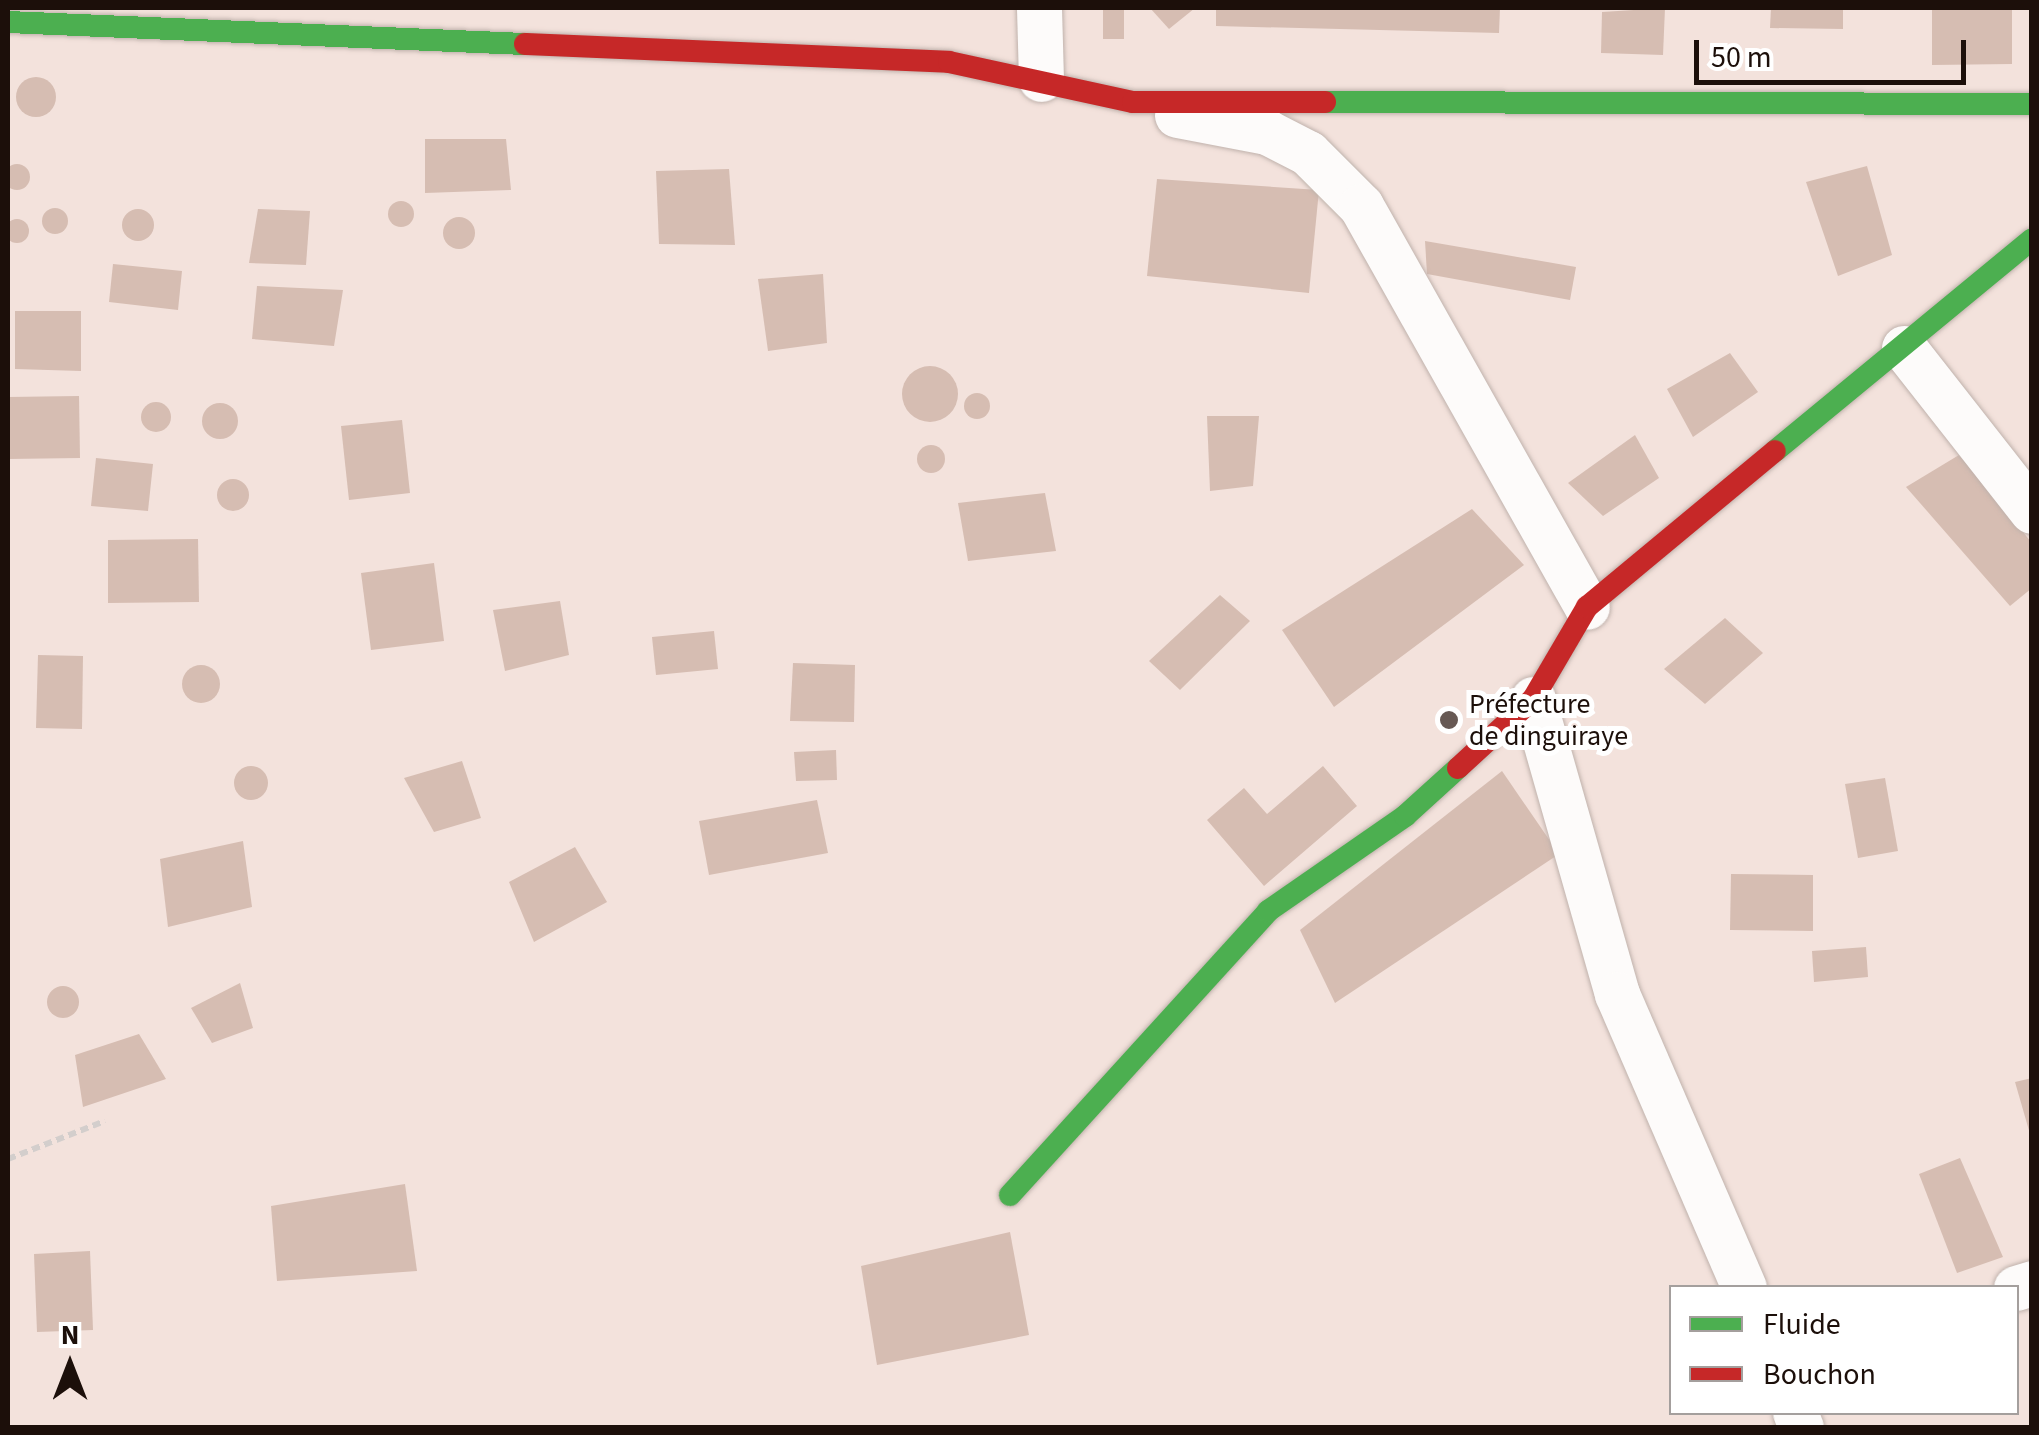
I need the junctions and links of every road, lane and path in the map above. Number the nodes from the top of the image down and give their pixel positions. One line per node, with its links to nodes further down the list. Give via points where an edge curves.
1 (1040, 8): 3 (street)
2 (8, 22): 3 (street, via 949,62)
3 (1041, 80): 4 (street)
4 (1133, 102): 5 (street); 9 (street, via 1223,128 1267,132 1308,153 1361,206)
5 (2032, 104)
6 (2032, 239): 7 (street)
7 (1904, 348): 8 (street); 9 (street)
8 (2032, 510)
9 (1588, 607): 10 (street)
10 (1533, 699): 13 (street, via 1404,816 1268,911); 14 (street, via 1618,994)
11 (105, 1121): 12 (path)
12 (8, 1158)
13 (1010, 1196)
14 (1743, 1285)

